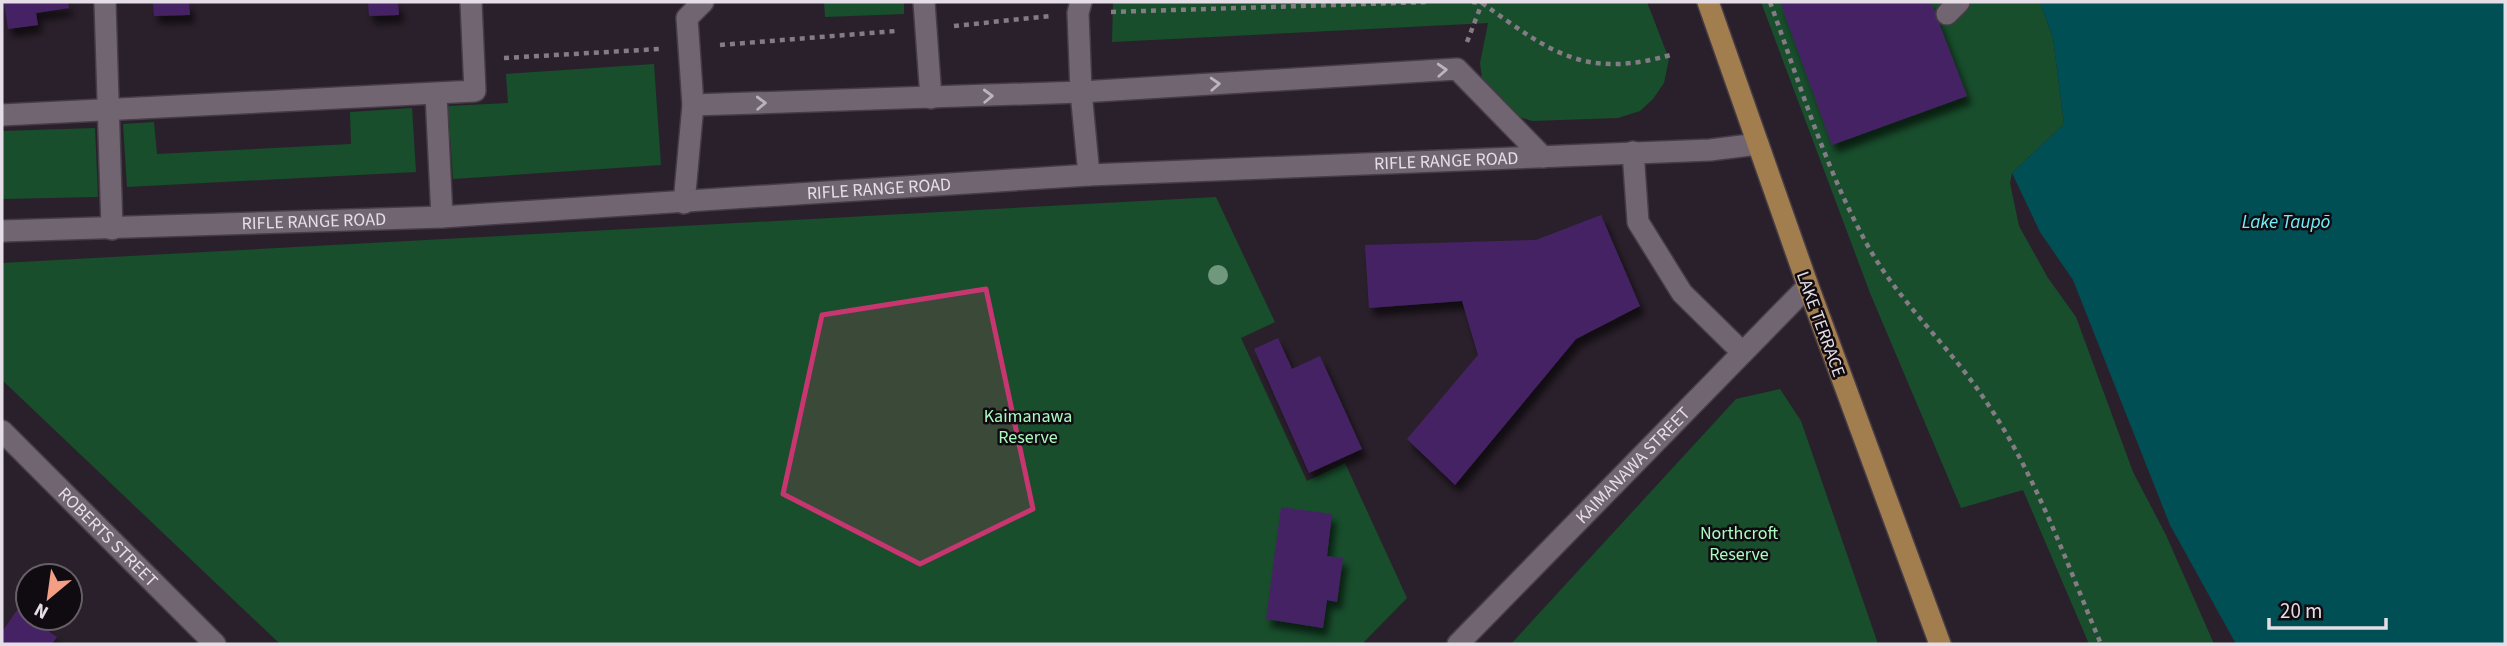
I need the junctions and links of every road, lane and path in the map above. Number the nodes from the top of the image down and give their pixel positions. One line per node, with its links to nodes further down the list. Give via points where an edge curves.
1 (106, 2): 16 (street)
2 (471, 2): 13 (street, via 475,91)
3 (703, 2): 15 (street, via 687,18)
4 (924, 2): 14 (street)
5 (1081, 2): 12 (street)
6 (1472, 2): 9 (path)
7 (1708, 2): 18 (main road, LAKE TERRACE)
8 (1770, 2): 32 (path, via 1858,228 1893,283 1978,389 2010,440)
9 (1484, 3): 10 (path); 11 (path, via 1552,52 1587,62 1640,64)
10 (1474, 23)
11 (1674, 54)
12 (1081, 92): 14 (street, one-way to 12); 20 (street, one-way to 20, via 1457,69); 21 (street)
13 (436, 94): 16 (street); 23 (street)
14 (931, 98): 15 (street, one-way to 14)
15 (693, 105): 22 (street)
16 (110, 109): 17 (street); 24 (street)
17 (2, 115)
18 (1758, 144): 19 (street, RIFLE RANGE ROAD); 26 (main road, LAKE TERRACE)
19 (1633, 152): 20 (street, RIFLE RANGE ROAD); 27 (street, via 1638,222 1682,293)
20 (1544, 157): 21 (street, RIFLE RANGE ROAD)
21 (1089, 175): 22 (street, RIFLE RANGE ROAD)
22 (684, 203): 23 (street, RIFLE RANGE ROAD)
23 (442, 217): 24 (street, RIFLE RANGE ROAD)
24 (112, 229): 25 (street, RIFLE RANGE ROAD)
25 (2, 232)
26 (1808, 286): 27 (street, KAIMANAWA STREET); 31 (main road, LAKE TERRACE)
27 (1742, 352): 30 (street, KAIMANAWA STREET)
28 (2, 431): 29 (street, ROBERTS STREET)
29 (215, 644)
30 (1458, 644)
31 (1940, 644)
32 (2101, 644)

